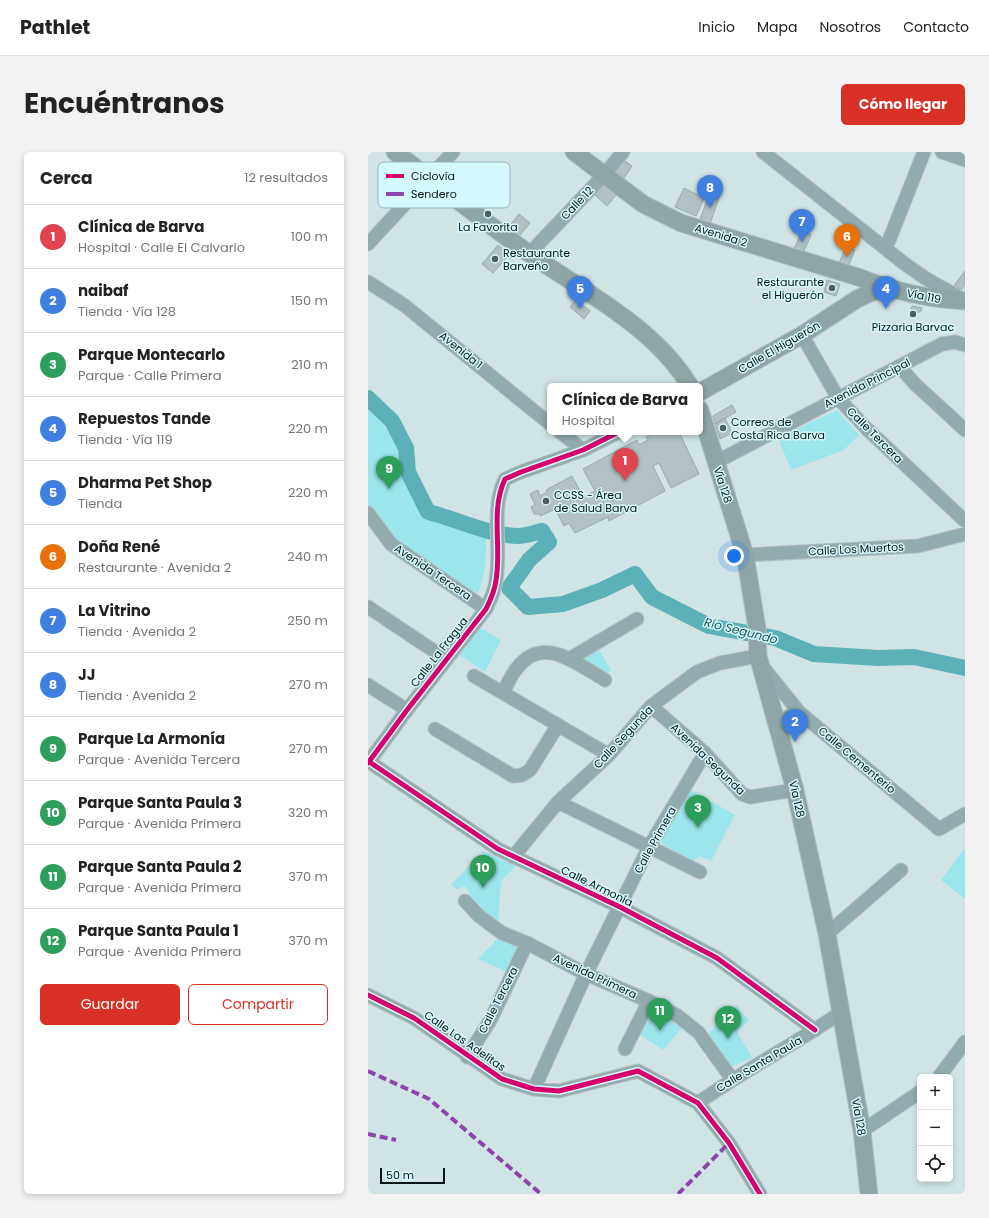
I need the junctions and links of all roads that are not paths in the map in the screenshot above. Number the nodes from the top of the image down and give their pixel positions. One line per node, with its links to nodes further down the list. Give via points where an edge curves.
1 (395, 152): 9 (main road)
2 (453, 152): 10 (street)
3 (574, 152): 11 (main road, Avenida 2)
4 (623, 152): 11 (street, Calle 12)
5 (763, 152): 15 (street)
6 (924, 152): 15 (street)
7 (942, 152): 8 (street)
8 (965, 160)
9 (408, 162)
10 (444, 162)
11 (604, 175): 16 (street, Calle 12); 17 (main road, Avenida 2, via 643,204 681,223)
12 (401, 208): 14 (street)
13 (468, 208): 16 (main road)
14 (368, 244)
15 (886, 248): 18 (street)
16 (529, 254): 27 (main road, via 633,325 666,354)
17 (858, 277): 20 (main road, Avenida 2); 22 (main road, via 865,287)
18 (925, 278): 21 (street, via 927,286); 23 (street)
19 (368, 282): 31 (street, Avenida 1, via 404,305)
20 (883, 287): 21 (main road, Vía 119); 22 (main road, Calle El Higuerón)
21 (921, 296): 23 (main road, Vía 119)
22 (857, 299): 24 (main road, Calle El Higuerón)
23 (965, 301)
24 (802, 335): 28 (main road, Calle El Higuerón); 29 (street, Calle Tercera)
25 (960, 344): 26 (street, Avenida Principal, via 942,344)
26 (899, 366): 29 (street, Avenida Principal); 32 (street)
27 (688, 383)
28 (703, 390)
29 (838, 398): 36 (street, Avenida Principal); 38 (street, Calle Tercera, via 867,429)
30 (703, 420): 36 (main road, Vía 128)
31 (547, 422)
32 (965, 430)
33 (564, 435): 35 (street)
34 (613, 435): 35 (street)
35 (583, 450): 42 (street, Calle La Fragua, via 505,479 499,493 496,520 497,579)
36 (716, 462): 40 (main road, Vía 128)
37 (368, 514): 42 (street, Avenida Tercera, via 391,544)
38 (965, 520)
39 (965, 534): 40 (street, Calle Los Muertos, via 918,546)
40 (746, 555): 44 (main road, Vía 128, via 757,628)
41 (368, 607): 45 (street)
42 (486, 608): 45 (street, Calle La Fragua)
43 (637, 618): 46 (street)
44 (758, 656): 51 (street, Calle Segunda, via 720,663 696,672); 53 (street, Calle Cementerio); 54 (main road, Vía 128)
45 (446, 659): 52 (street, Calle La Fragua)
46 (569, 659): 48 (street); 50 (street, via 550,652 533,655 516,669)
47 (474, 676): 50 (street)
48 (605, 680)
49 (368, 685): 52 (street)
50 (503, 693): 55 (street)
51 (651, 706): 57 (street, Avenida Segunda); 58 (street, Calle Segunda)
52 (407, 710): 59 (street, Calle La Fragua)
53 (800, 712): 54 (street, via 792,714); 62 (street, Calle Cementerio, via 939,829)
54 (778, 724): 60 (main road, Vía 128)
55 (558, 725): 56 (street, via 530,770 522,775 513,776); 58 (street)
56 (435, 729)
57 (705, 753): 60 (street, Avenida Segunda, via 742,794 750,797); 63 (street, Calle Primera)
58 (608, 755): 61 (street, Calle Segunda)
59 (368, 762): 64 (street, Calle Armonía)
60 (795, 790): 69 (main road, Vía 128)
61 (558, 802): 63 (street); 64 (street, Calle Segunda)
62 (965, 814)
63 (649, 847): 66 (street); 68 (street, Calle Primera)
64 (513, 857): 68 (street, Calle Armonía)
65 (901, 870): 69 (street)
66 (700, 872)
67 (465, 901): 70 (street, Avenida Primera, via 494,928)
68 (620, 907): 71 (street); 75 (street, Calle Armonía, via 717,958)
69 (827, 934): 74 (main road, Vía 128)
70 (527, 943): 71 (street, Avenida Primera); 78 (street, Calle Tercera, via 491,1019)
71 (586, 974): 73 (street, Avenida Primera); 81 (street)
72 (368, 996): 78 (street, Calle Las Adelitas, via 414,1018)
73 (650, 1001): 77 (street); 80 (street, Avenida Primera, via 678,1016 699,1033)
74 (840, 1012): 75 (street, Calle Santa Paula); 84 (main road, Vía 128)
75 (815, 1030): 80 (street, Calle Santa Paula)
76 (965, 1042): 79 (street)
77 (625, 1049)
78 (467, 1057): 81 (street, Calle Las Adelitas, via 502,1079)
79 (941, 1074)
80 (732, 1079): 83 (street, Calle Santa Paula)
81 (534, 1088): 83 (street, Calle Las Adelitas, via 559,1091 638,1071)
82 (917, 1094): 84 (street)
83 (698, 1103): 85 (street, Calle Las Adelitas, via 730,1143)
84 (862, 1131): 86 (main road, Vía 128)
85 (760, 1194)
86 (869, 1194)

